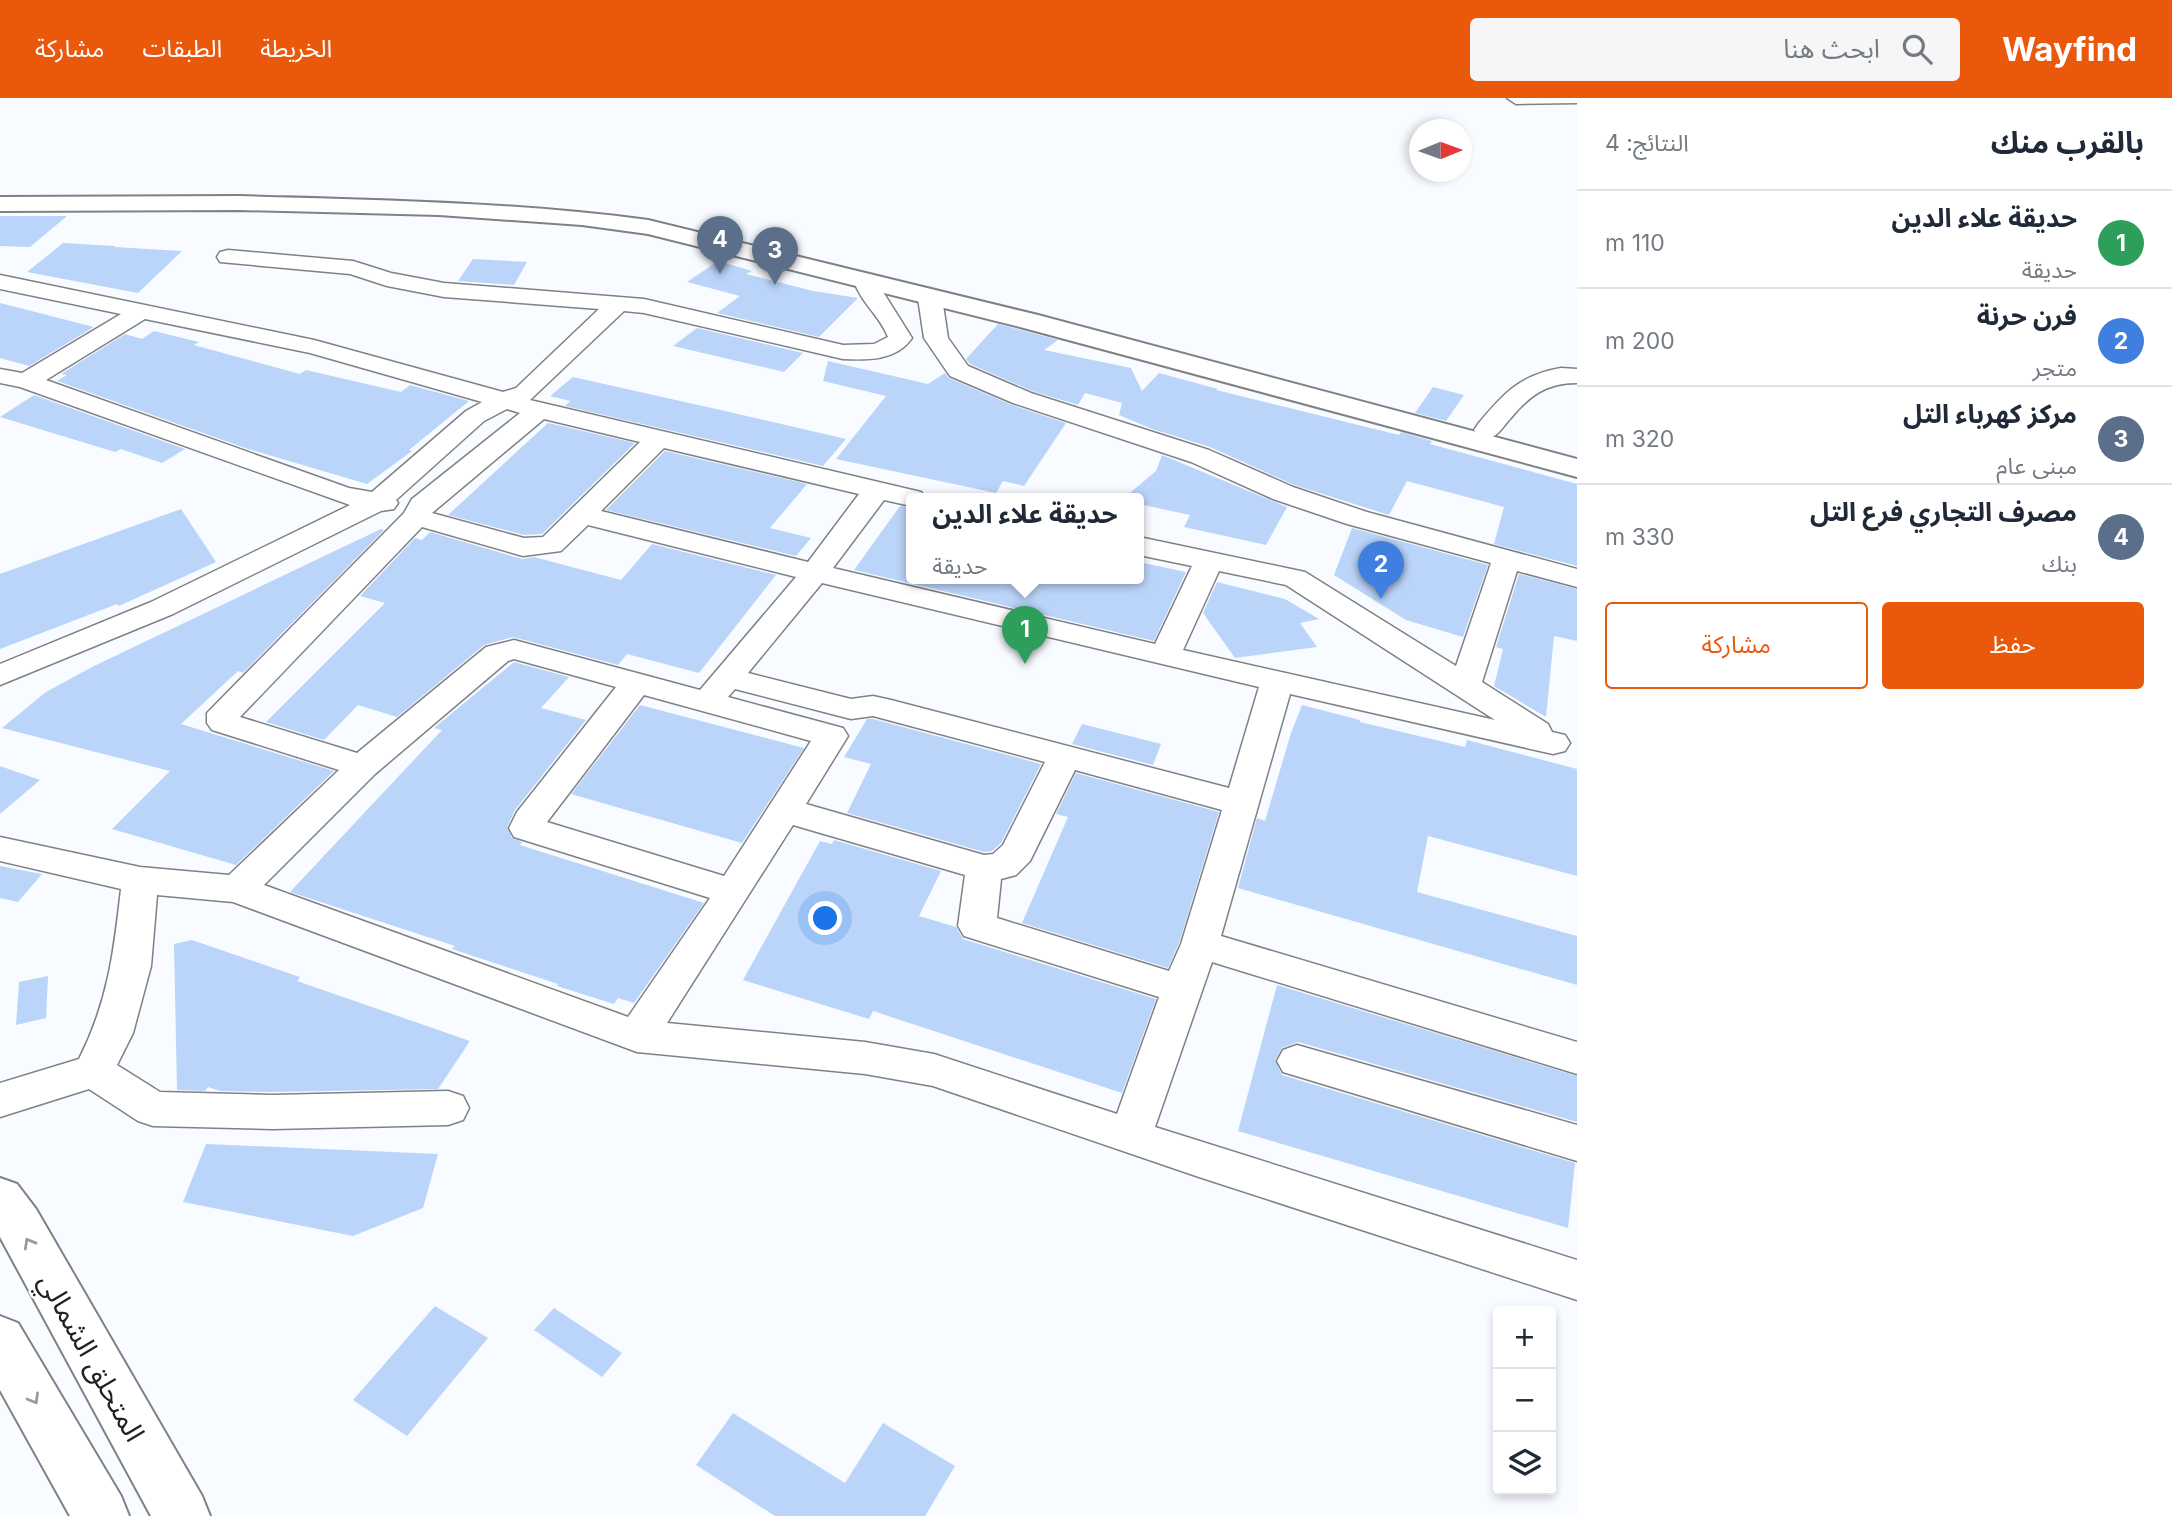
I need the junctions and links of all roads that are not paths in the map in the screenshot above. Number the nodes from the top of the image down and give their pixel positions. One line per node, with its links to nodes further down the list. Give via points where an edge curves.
1 (1516, 98): 2 (street)
2 (1574, 98)
3 (0, 194): 15 (main road, via 436,197 664,218)
4 (0, 204): 6 (main road, via 240,203 582,218 648,227)
5 (228, 257): 9 (street, via 353,268 444,290)
6 (865, 281): 8 (main road); 9 (street, via 867,291 897,326 900,338 894,346 873,352 843,352 644,306)
7 (0, 282): 10 (street)
8 (930, 298): 18 (main road); 26 (street, via 936,338 959,371 1022,398 1200,456 1283,493)
9 (617, 305): 13 (street, via 525,393)
10 (142, 312): 12 (street); 13 (street, via 314,347)
11 (1577, 376): 15 (street, via 1546,376 1514,396)
12 (13, 379): 21 (street, via 343,495)
13 (502, 401): 14 (street); 21 (street, via 475,416)
14 (539, 411): 16 (street); 22 (street)
15 (1487, 430): 17 (main road)
16 (658, 439): 19 (street); 23 (street)
17 (1577, 456)
18 (1577, 467)
19 (876, 491): 20 (street); 27 (street)
20 (906, 497)
21 (377, 502): 22 (street); 30 (street, via 162,608)
22 (419, 511): 23 (street, via 523,547 551,545); 39 (street, via 223,713 224,723)
23 (583, 515): 27 (street)
24 (1144, 547): 25 (street)
25 (1209, 561): 29 (street); 33 (street, via 1295,578)
26 (1506, 561): 28 (street); 33 (street)
27 (814, 573): 29 (street); 34 (street)
28 (1577, 578)
29 (1165, 656): 32 (street)
30 (0, 675)
31 (637, 682): 34 (street); 39 (street, via 514,649 497,654); 46 (street, via 527,828)
32 (1277, 682): 37 (street); 40 (street)
33 (1465, 685): 37 (street)
34 (717, 690): 35 (street); 36 (street)
35 (851, 709): 36 (street); 38 (street, via 873,706)
36 (831, 736): 41 (street)
37 (1565, 746)
38 (1065, 756): 40 (street); 43 (street, via 1017,852 1003,866)
39 (363, 766): 45 (street)
40 (1241, 803): 47 (street)
41 (784, 810): 43 (street); 46 (street)
42 (0, 849): 44 (street)
43 (984, 868): 48 (street, via 977,926)
44 (140, 880): 45 (street); 52 (street, via 132,966 113,1033)
45 (237, 890): 49 (street)
46 (733, 892): 49 (street)
47 (1200, 944): 48 (street); 50 (street)
48 (1181, 989): 55 (street)
49 (636, 1036): 55 (street, via 865,1058 934,1070)
50 (1577, 1058)
51 (1297, 1061): 56 (street)
52 (94, 1071): 53 (street); 54 (street, via 153,1109)
53 (0, 1100)
54 (448, 1108)
55 (1130, 1134): 58 (street)
56 (1577, 1143)
57 (0, 1199): 61 (main road, المتحلق الشمالي, one-way to 57, via 19,1224)
58 (1577, 1280)
59 (0, 1340): 60 (main road, one-way to 60)
60 (102, 1516)
61 (182, 1516)

